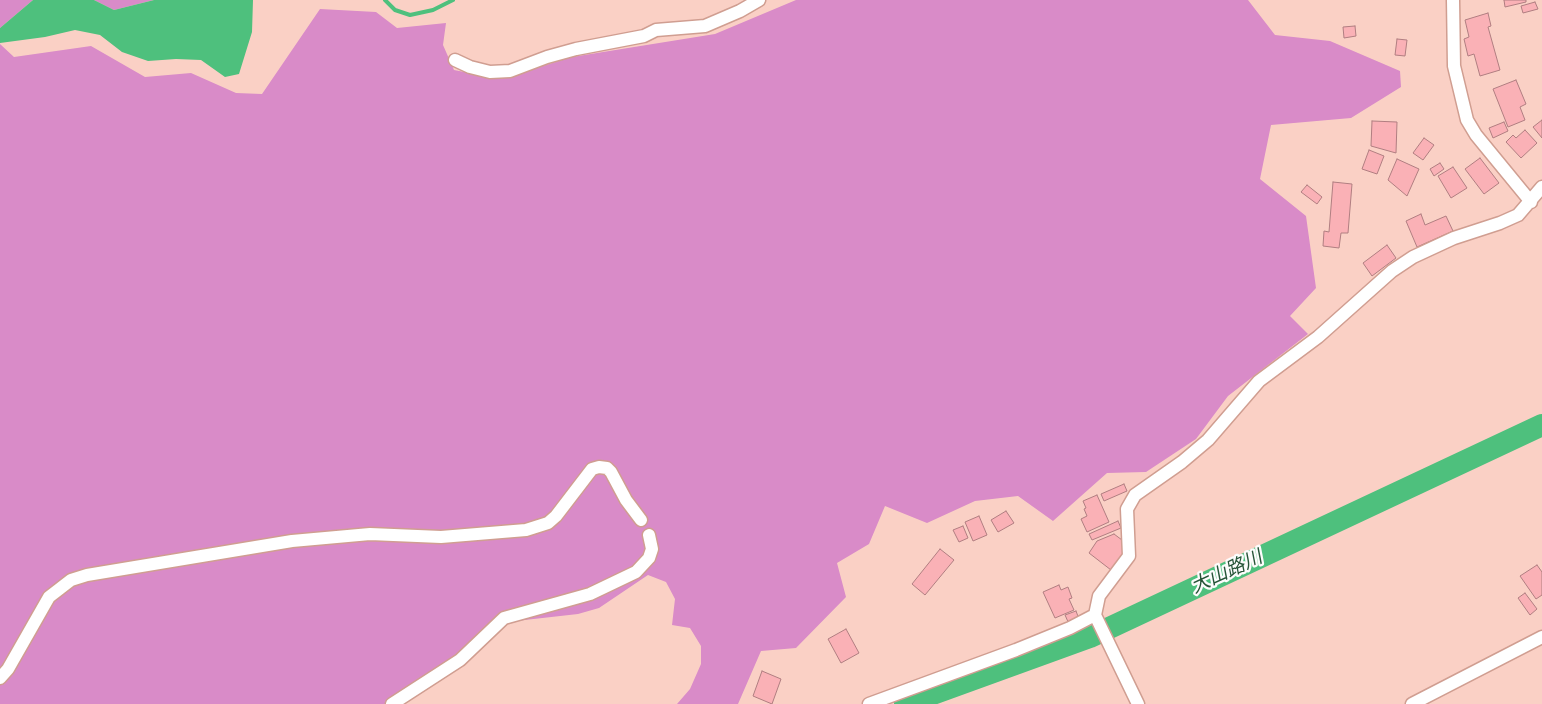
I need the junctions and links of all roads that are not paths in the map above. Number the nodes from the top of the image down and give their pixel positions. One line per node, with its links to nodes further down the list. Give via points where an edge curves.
1 (760, 0): 3 (street, via 705,26 656,30 644,36 546,56 510,72 490,72)
2 (1453, 0): 5 (street, via 1454,66 1467,120)
3 (455, 60)
4 (1542, 187): 5 (street)
5 (1531, 202): 8 (street, via 1518,214 1500,223 1454,238 1392,271 1318,337 1259,381 1208,440 1135,494 1127,509 1129,556 1099,596)
6 (641, 520): 10 (street, via 611,472 599,467 592,469 548,523 526,530 441,536 370,534 292,541 87,575 71,580 49,597)
7 (649, 535): 11 (street, via 652,549 649,558 636,572 590,594 504,618 460,660)
8 (1096, 618): 12 (street); 13 (street)
9 (1542, 637): 14 (street)
10 (0, 678)
11 (392, 704)
12 (869, 704)
13 (1138, 704)
14 (1412, 704)

